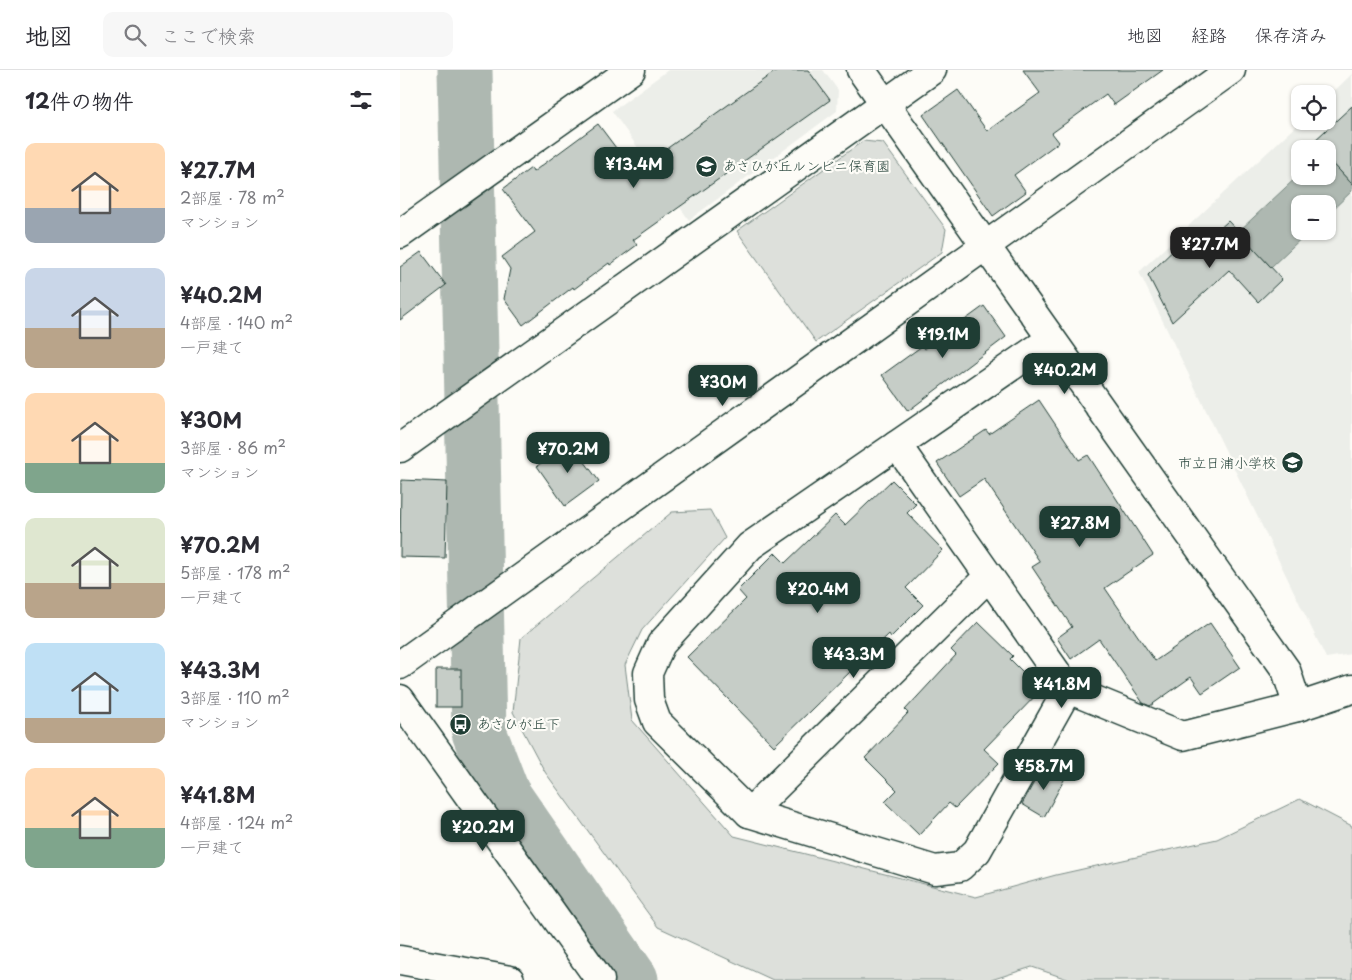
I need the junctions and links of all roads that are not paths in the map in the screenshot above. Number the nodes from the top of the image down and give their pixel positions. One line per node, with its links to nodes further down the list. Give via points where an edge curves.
1 (632, 70): 6 (street)
2 (861, 70): 5 (street)
3 (932, 70): 5 (street)
4 (1230, 70): 7 (street)
5 (884, 104): 7 (street); 10 (street)
6 (400, 234)
7 (985, 245): 8 (street); 12 (street)
8 (1051, 338): 9 (street); 16 (street, via 1286,670)
9 (897, 445): 11 (street); 17 (street, via 750,546 660,644 648,673 649,700 657,722)
10 (400, 448)
11 (989, 576): 13 (street); 17 (street)
12 (400, 665)
13 (1068, 689): 16 (street, via 1183,736); 17 (street, via 977,851 960,867 935,870)
14 (1352, 690): 16 (street)
15 (400, 699): 20 (street)
16 (1298, 707)
17 (749, 813)
18 (400, 960): 19 (street)
19 (510, 980)
20 (600, 980)

